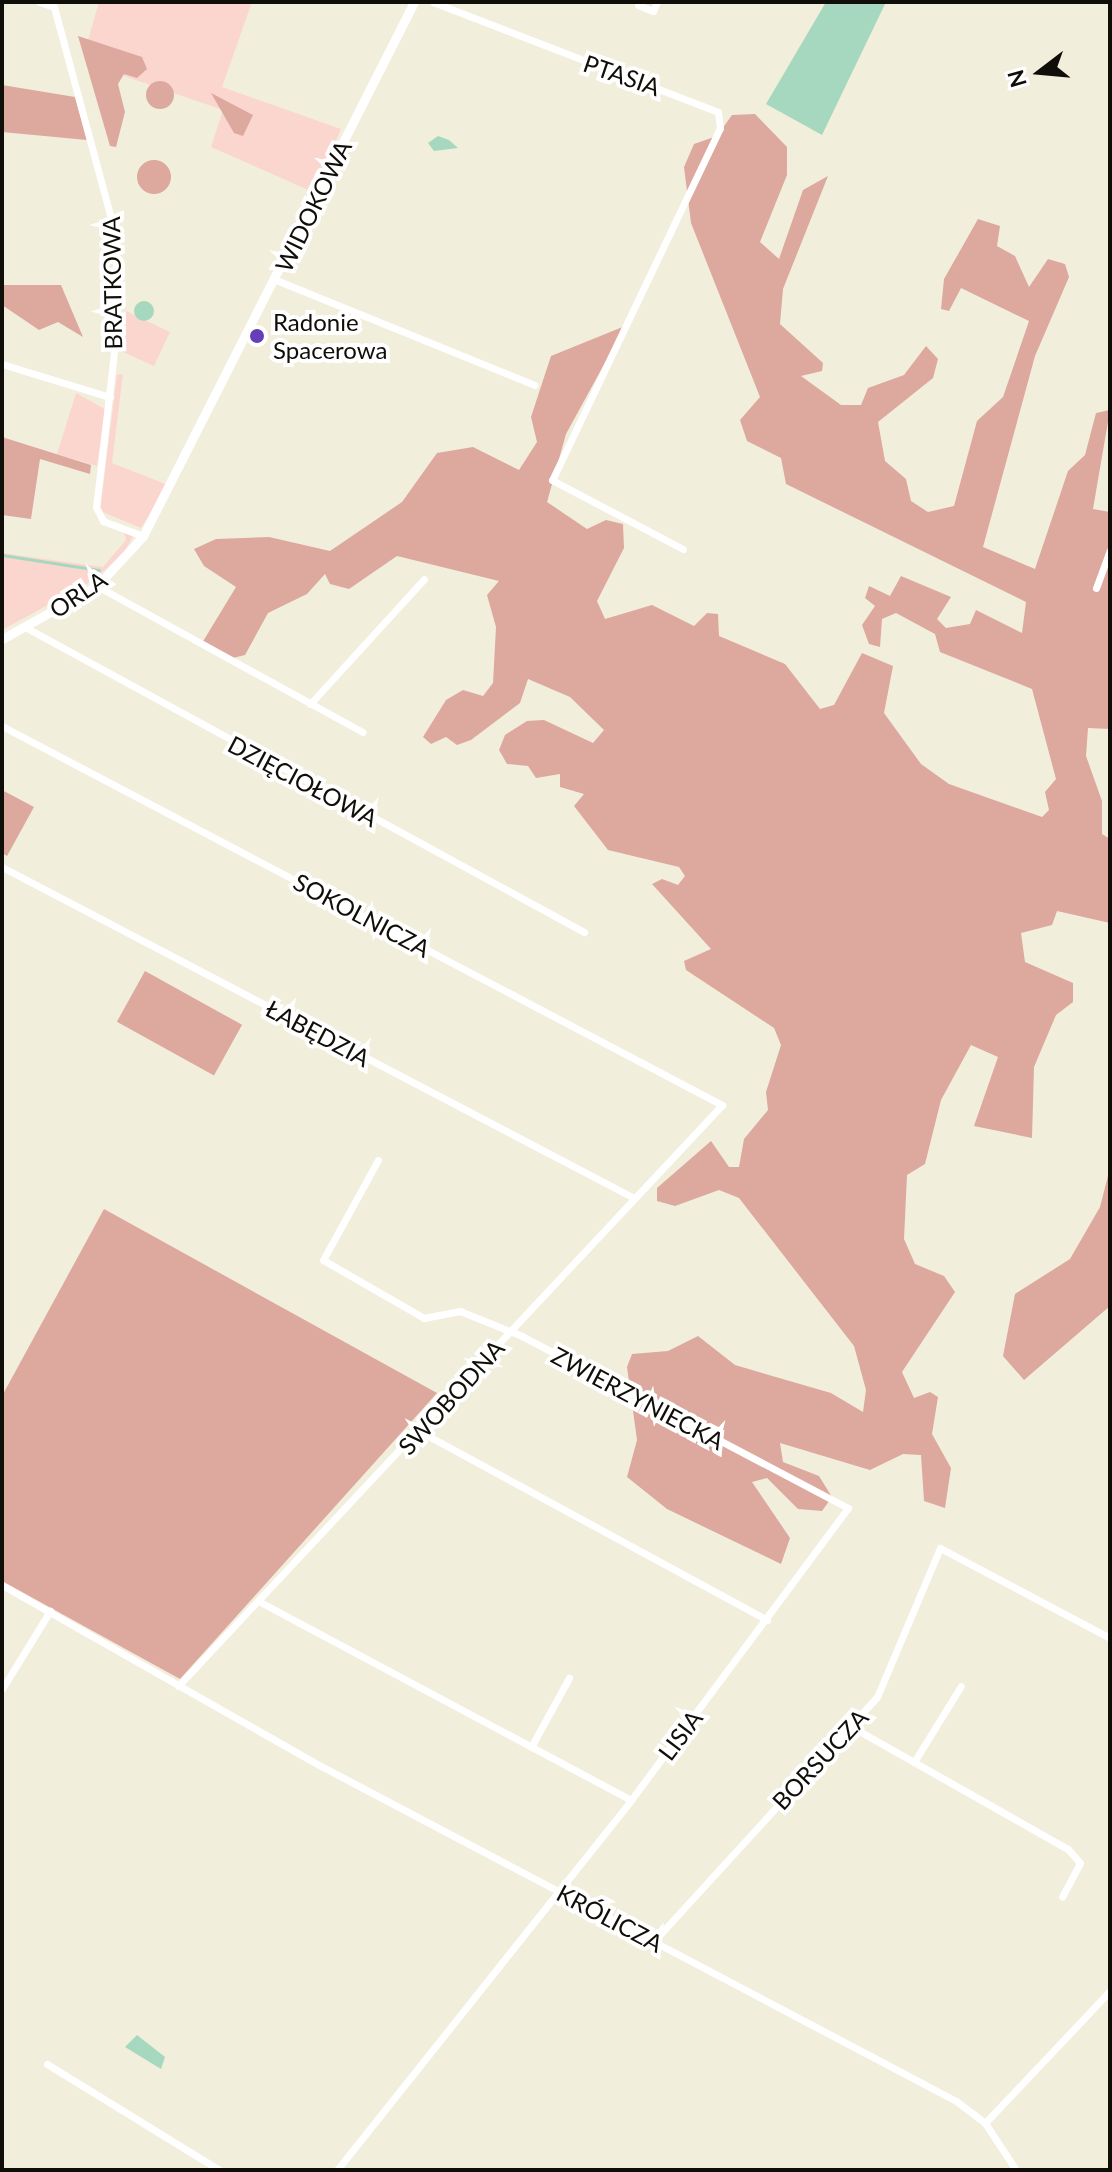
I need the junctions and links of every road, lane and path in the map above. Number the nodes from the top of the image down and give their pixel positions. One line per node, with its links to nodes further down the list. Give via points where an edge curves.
1 (39, 2): 9 (street, BRATKOWA, via 54,7 116,236)
2 (414, 2): 6 (street, WIDOKOWA)
3 (433, 2): 11 (street, PTASIA, via 713,106 720,128 552,480)
4 (657, 2): 5 (street, via 653,11)
5 (638, 5)
6 (276, 280): 8 (street); 10 (street, WIDOKOWA)
7 (2, 364): 9 (street)
8 (534, 385)
9 (110, 397): 10 (street, BRATKOWA, via 98,516)
10 (143, 536): 14 (street, ORLA)
11 (683, 549)
12 (1110, 550): 15 (street)
13 (424, 579): 18 (street)
14 (97, 586): 16 (street, ORLA); 18 (street)
15 (1096, 588)
16 (25, 627): 17 (street, ORLA); 22 (street, DZIĘCIOŁOWA)
17 (2, 639)
18 (310, 704): 20 (street)
19 (2, 726): 23 (street, SOKOLNICZA)
20 (363, 732)
21 (2, 867): 25 (street, ŁABĘDZIA)
22 (584, 932)
23 (722, 1105): 25 (street, SWOBODNA)
24 (378, 1160): 26 (street, ZWIERZYNIECKA, via 323,1260 424,1318 460,1311)
25 (634, 1198): 26 (street, SWOBODNA)
26 (509, 1333): 27 (street, SWOBODNA); 28 (street, ZWIERZYNIECKA, via 848,1508)
27 (421, 1432): 30 (street, SWOBODNA); 32 (street)
28 (800, 1577): 32 (street, LISIA)
29 (2, 1585): 31 (street, KRÓLICZA)
30 (262, 1603): 36 (street, SWOBODNA); 39 (street)
31 (50, 1611): 36 (street, KRÓLICZA); 37 (street)
32 (767, 1620): 41 (street, LISIA)
33 (1110, 1638): 38 (street, BORSUCZA, via 940,1548 885,1686)
34 (569, 1678): 39 (street)
35 (961, 1686): 40 (street)
36 (180, 1688): 42 (street, KRÓLICZA)
37 (2, 1689)
38 (852, 1727): 40 (street); 44 (street, BORSUCZA)
39 (531, 1747): 41 (street)
40 (914, 1762): 43 (street, via 1079,1858)
41 (631, 1800): 42 (street, LISIA)
42 (558, 1891): 44 (street, KRÓLICZA); 49 (street, LISIA)
43 (1062, 1897)
44 (654, 1941): 47 (street, KRÓLICZA, via 956,2101)
45 (1110, 1991): 47 (street)
46 (47, 2064): 48 (street)
47 (985, 2123): 50 (street, KRÓLICZA)
48 (219, 2170)
49 (337, 2170)
50 (1016, 2170)

